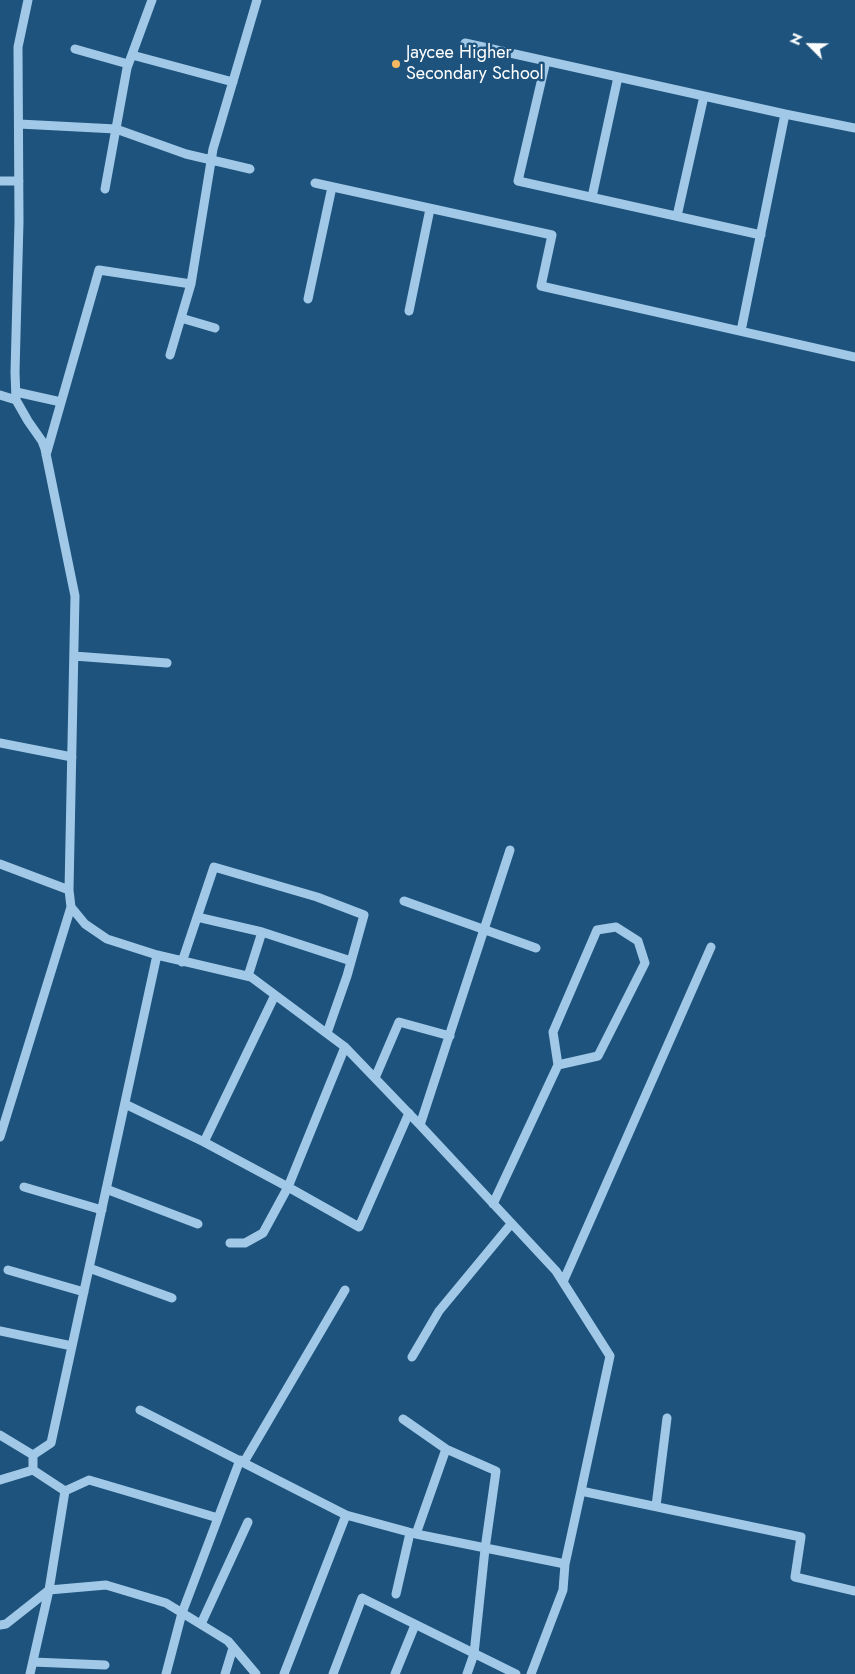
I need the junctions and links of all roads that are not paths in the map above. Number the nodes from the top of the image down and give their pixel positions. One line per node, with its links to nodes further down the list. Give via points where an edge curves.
1 (28, 0): 12 (street, via 18,47)
2 (152, 0): 6 (street)
3 (257, 0): 9 (street)
4 (465, 43): 7 (street)
5 (75, 49): 6 (street)
6 (130, 59): 9 (street); 14 (street)
7 (546, 61): 8 (street); 22 (street, via 518,181)
8 (618, 77): 10 (street); 22 (street)
9 (233, 82): 15 (street)
10 (704, 96): 11 (street); 24 (street)
11 (785, 114): 13 (street); 25 (street)
12 (18, 124): 14 (street); 18 (street)
13 (855, 128)
14 (116, 129): 15 (street); 21 (street)
15 (212, 160): 16 (street); 26 (street)
16 (250, 169)
17 (0, 181): 18 (street)
18 (19, 181): 35 (street)
19 (315, 183): 20 (street)
20 (332, 187): 23 (street); 27 (street)
21 (105, 189)
22 (592, 197): 24 (street)
23 (430, 209): 28 (street); 31 (street, via 552,235 541,286)
24 (677, 216): 25 (street)
25 (761, 235): 31 (street)
26 (191, 284): 29 (street); 36 (street, via 100,270)
27 (308, 298)
28 (409, 311)
29 (181, 318): 30 (street); 32 (street)
30 (216, 328)
31 (741, 332): 33 (street)
32 (170, 355)
33 (855, 357)
34 (0, 394): 35 (street)
35 (16, 396): 36 (street); 37 (street, via 42,441)
36 (62, 402): 37 (street)
37 (46, 456): 38 (street, via 75,596)
38 (74, 656): 39 (street); 41 (street)
39 (167, 663)
40 (0, 743): 41 (street)
41 (72, 757): 44 (street)
42 (510, 850): 48 (street)
43 (0, 864): 44 (street)
44 (70, 890): 46 (street)
45 (404, 901): 48 (street)
46 (71, 907): 52 (street, via 85,924 107,938); 65 (street)
47 (197, 917): 49 (street); 53 (street, via 214,867 317,897 364,915); 54 (street)
48 (484, 929): 51 (street); 58 (street)
49 (262, 932): 53 (street); 55 (street)
50 (711, 947): 77 (street)
51 (536, 948)
52 (157, 955): 54 (street); 62 (street)
53 (351, 961): 57 (street)
54 (182, 962): 55 (street)
55 (248, 976): 56 (street)
56 (275, 994): 57 (street); 66 (street)
57 (327, 1033): 59 (street)
58 (450, 1036): 61 (street, via 399,1022); 64 (street)
59 (345, 1047): 61 (street); 68 (street)
60 (558, 1065): 60 (street, via 553,1032 597,930 616,927 638,941 645,963 598,1056); 70 (street)
61 (375, 1078): 63 (street)
62 (124, 1104): 66 (street); 69 (street)
63 (409, 1113): 64 (street); 68 (street, via 359,1228)
64 (420, 1125): 70 (street)
65 (0, 1137)
66 (204, 1142): 68 (street)
67 (24, 1187): 71 (street)
68 (288, 1187): 74 (street, via 263,1233 245,1243)
69 (106, 1189): 71 (street); 72 (street)
70 (493, 1204): 73 (street)
71 (102, 1210): 75 (street)
72 (198, 1224)
73 (511, 1224): 77 (street); 83 (street, via 438,1311)
74 (230, 1243)
75 (89, 1268): 79 (street); 80 (street)
76 (8, 1270): 79 (street)
77 (563, 1282): 94 (street, via 610,1356)
78 (345, 1290): 90 (street)
79 (84, 1292): 82 (street)
80 (172, 1298)
81 (0, 1331): 82 (street)
82 (72, 1346): 89 (street, via 51,1443)
83 (412, 1357)
84 (140, 1410): 90 (street)
85 (667, 1418): 95 (street)
86 (403, 1419): 88 (street)
87 (0, 1435): 89 (street)
88 (446, 1449): 99 (street); 100 (street, via 496,1471)
89 (33, 1456): 91 (street)
90 (242, 1461): 96 (street); 97 (street)
91 (34, 1470): 92 (street); 93 (street)
92 (0, 1480)
93 (65, 1491): 97 (street, via 89,1480); 102 (street)
94 (580, 1491): 95 (street); 101 (street)
95 (656, 1506): 103 (street, via 801,1537 795,1577)
96 (346, 1515): 99 (street); 117 (street)
97 (218, 1518): 105 (street)
98 (248, 1522): 106 (street)
99 (413, 1533): 100 (street); 104 (street)
100 (485, 1548): 101 (street); 110 (street)
101 (565, 1564): 122 (street, via 563,1590)
102 (49, 1590): 105 (street, via 106,1585 166,1603); 108 (street, via 6,1624); 111 (street)
103 (855, 1591)
104 (396, 1594)
105 (182, 1613): 106 (street); 114 (street)
106 (201, 1624): 109 (street, via 228,1641)
107 (415, 1624): 110 (street); 118 (street, via 362,1598); 119 (street)
108 (0, 1625)
109 (233, 1648): 115 (street); 116 (street)
110 (474, 1654): 120 (street); 121 (street)
111 (33, 1662): 112 (street); 113 (street)
112 (105, 1665)
113 (30, 1674)
114 (166, 1674)
115 (225, 1674)
116 (256, 1674)
117 (284, 1674)
118 (334, 1674)
119 (395, 1674)
120 (467, 1674)
121 (516, 1674)
122 (531, 1674)

